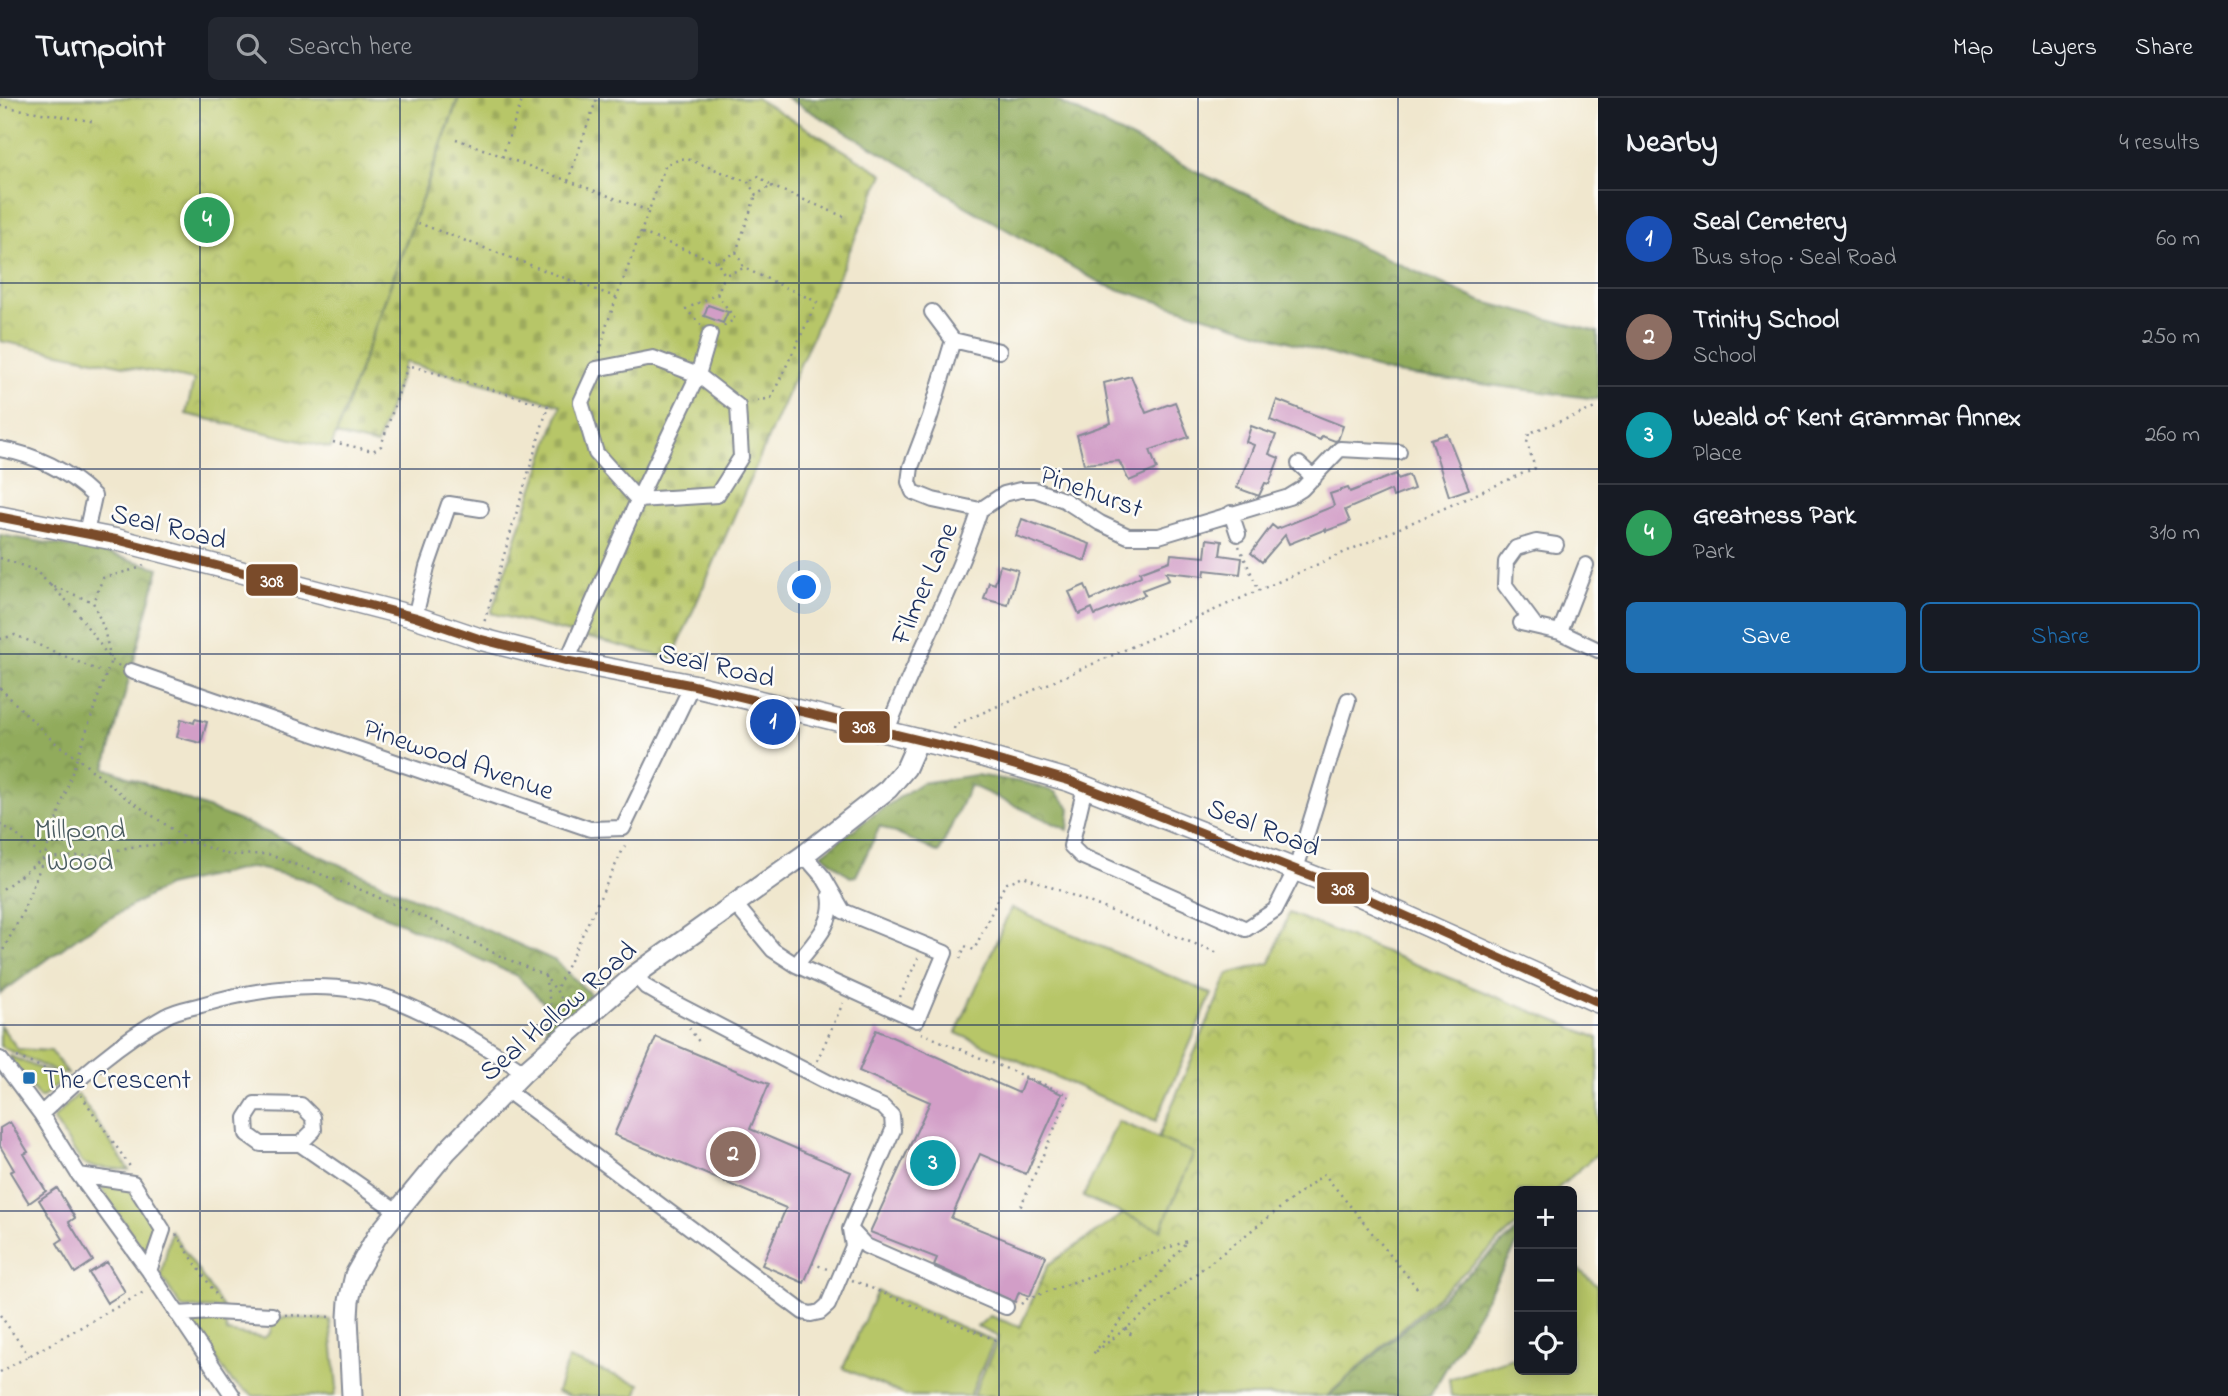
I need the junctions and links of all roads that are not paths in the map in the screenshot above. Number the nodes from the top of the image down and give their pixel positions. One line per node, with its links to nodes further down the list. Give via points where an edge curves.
1 (932, 312): 3 (street)
2 (710, 334): 5 (street)
3 (953, 340): 4 (street); 12 (street, Filmer Lane, via 909,482 913,492 923,496)
4 (999, 351)
5 (698, 375): 10 (street); 10 (street, via 738,406 741,457 717,495); 10 (street, via 653,358 596,369 581,402 596,453)
6 (0, 449): 15 (street, via 48,462 94,496)
7 (1399, 453): 9 (street, Pinehurst, via 1340,449)
8 (1299, 464): 9 (street)
9 (1314, 478): 13 (street, Pinehurst, via 1289,497)
10 (638, 500): 22 (street)
11 (481, 509): 19 (street, via 449,504)
12 (980, 510): 13 (street, Pinehurst, via 1004,494 1035,489 1128,536 1159,536); 26 (street, Filmer Lane, via 967,550)
13 (1231, 513): 16 (street)
14 (0, 517): 15 (highway, Seal Road)
15 (86, 533): 19 (highway, Seal Road)
16 (1238, 534)
17 (1556, 545): 20 (street, via 1536,542 1516,548 1506,562 1505,585 1527,624)
18 (1586, 565): 20 (street)
19 (415, 617): 22 (highway, Seal Road)
20 (1560, 632): 21 (street)
21 (1598, 650)
22 (567, 662): 24 (highway, Seal Road)
23 (131, 671): 24 (street, Pinewood Avenue, via 590,829 623,828)
24 (692, 685): 26 (highway, Seal Road)
25 (1348, 700): 30 (street)
26 (886, 733): 27 (highway, Seal Road)
27 (918, 741): 28 (highway, Seal Road); 29 (main road, Seal Hollow Road, via 906,768 888,789)
28 (1085, 787): 30 (highway, Seal Road); 30 (street, via 1071,846 1082,856 1246,929 1275,910)
29 (804, 855): 31 (street); 32 (main road, Seal Hollow Road)
30 (1296, 869): 35 (highway, Seal Road)
31 (830, 890): 33 (street, via 832,914); 33 (street, via 843,911 945,953 917,1020)
32 (734, 904): 33 (street, via 773,950); 34 (main road, Seal Hollow Road)
33 (796, 965)
34 (635, 975): 37 (main road, Seal Hollow Road); 43 (street, via 665,998 883,1107 892,1116 893,1130)
35 (1598, 1002)
36 (5, 1056): 39 (street)
37 (524, 1072): 38 (main road, Seal Hollow Road); 39 (street, via 469,1036 393,1000 343,988 281,989 227,997 168,1014 73,1083)
38 (506, 1090): 42 (main road, Seal Hollow Road); 43 (street, via 803,1312 820,1312 828,1305 853,1246)
39 (41, 1114): 41 (street)
40 (300, 1144): 40 (street, via 261,1144 247,1134 246,1118 255,1104 301,1105 313,1117 314,1130); 42 (street)
41 (79, 1175): 44 (street); 44 (street, via 133,1183 163,1230)
42 (397, 1211): 49 (main road, Seal Hollow Road, via 355,1275 348,1317)
43 (850, 1229): 45 (street, via 866,1246)
44 (149, 1271): 46 (street)
45 (1006, 1307)
46 (177, 1314): 47 (street); 48 (street)
47 (272, 1315)
48 (232, 1396)
49 (352, 1396)

